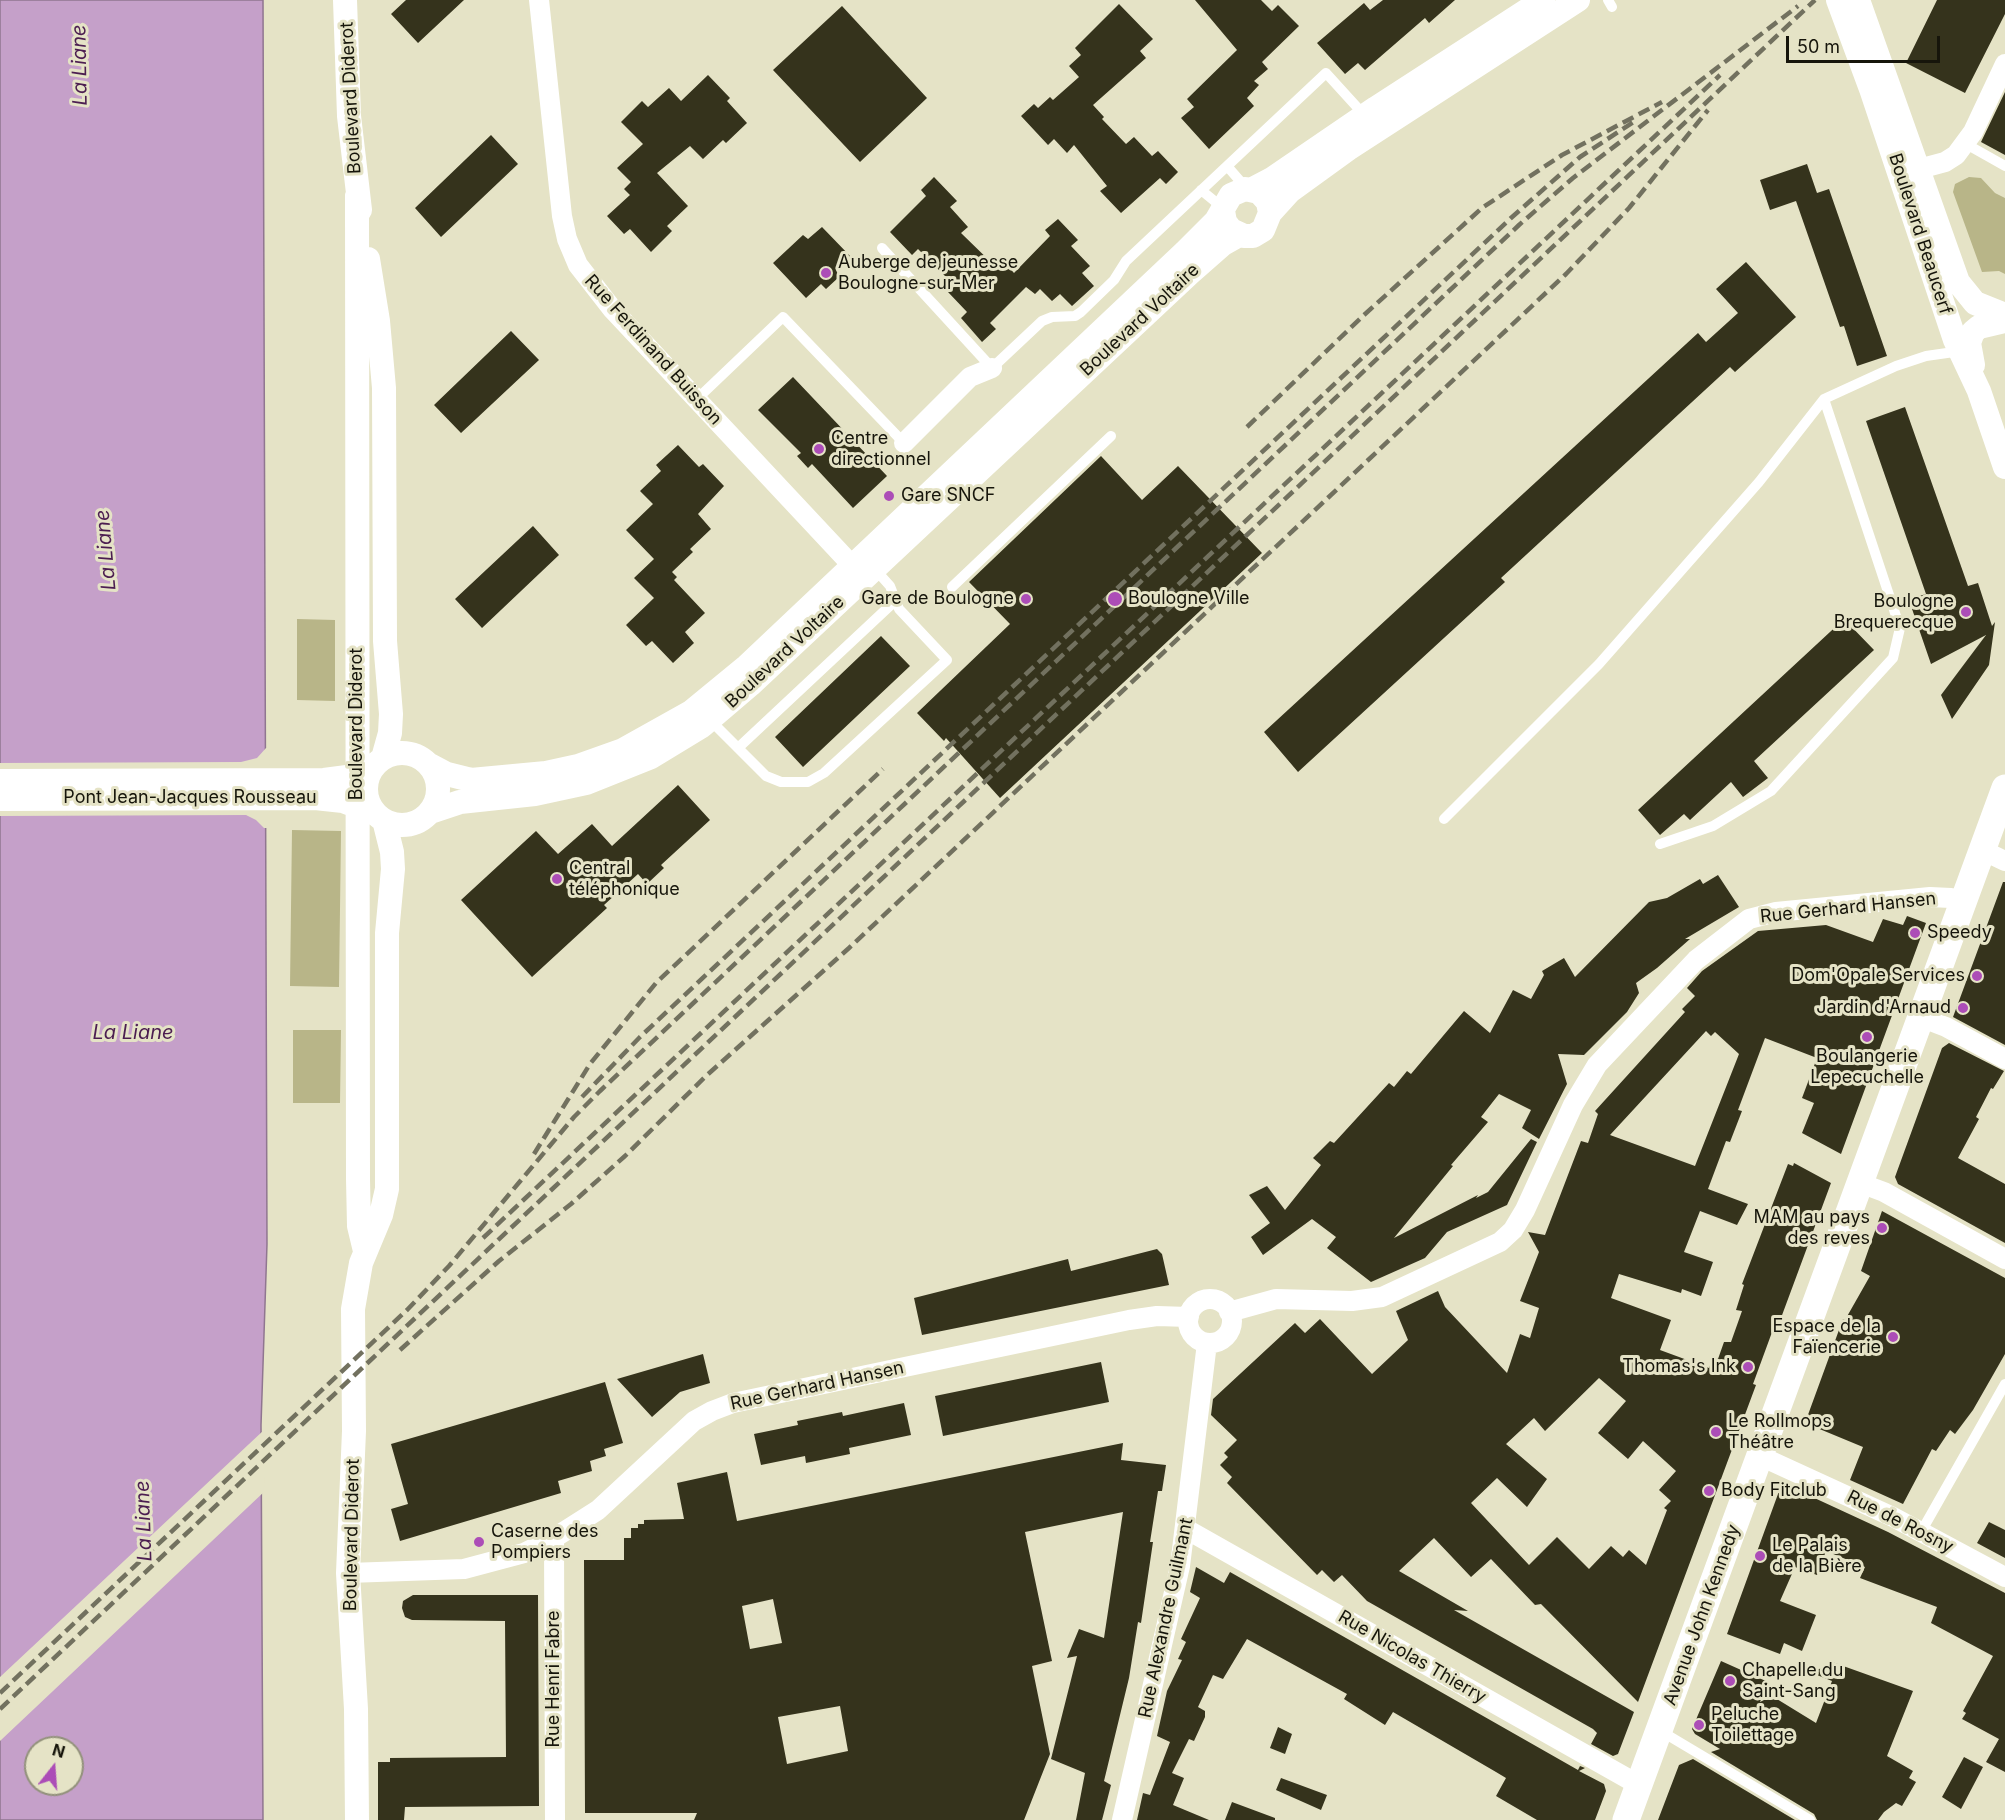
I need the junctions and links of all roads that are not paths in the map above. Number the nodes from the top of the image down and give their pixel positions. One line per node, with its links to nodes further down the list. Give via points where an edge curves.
1 (345, 0): 15 (street, Boulevard Diderot, via 349,116)
2 (539, 0): 24 (street, Rue Ferdinand Buisson, via 561,208 573,254 607,303)
3 (1543, 0): 8 (street, Boulevard Voltaire)
4 (1838, 0): 12 (street, Boulevard Beaucerf)
5 (1858, 0): 12 (street, Boulevard Beaucerf)
6 (1568, 3): 8 (street, Boulevard Voltaire)
7 (2005, 64): 9 (street)
8 (1371, 122): 10 (lane, via 1326,73); 13 (street, Boulevard Voltaire); 17 (street, Boulevard Voltaire)
9 (1966, 144): 11 (lane); 12 (street, via 1945,162)
10 (1227, 166): 13 (lane); 14 (lane)
11 (2005, 166)
12 (1909, 172): 20 (street, Boulevard Beaucerf, via 1963,291 1983,308); 22 (street, Boulevard Beaucerf)
13 (1249, 189): 16 (street, Boulevard Voltaire, via 1233,193); 17 (street, via 1265,198)
14 (1201, 190): 16 (lane); 23 (lane, via 1126,261 1114,280 1081,312 1042,321)
15 (357, 196): 32 (street, Boulevard Diderot, via 382,357 385,655); 50 (street, Boulevard Diderot, via 358,1179 359,1226)
16 (1223, 209): 18 (street, via 1226,224); 29 (street, Boulevard Voltaire, via 1213,225)
17 (1270, 213): 18 (street, Boulevard Voltaire, via 1261,231 1253,236)
18 (1239, 235): 29 (street, Boulevard Voltaire, via 1190,273)
19 (882, 248): 23 (lane)
20 (2005, 315)
21 (2005, 321): 22 (street, via 1976,328)
22 (1965, 350): 25 (lane, via 1896,366); 28 (street, Boulevard Beaucerf)
23 (992, 368): 27 (street, via 970,377)
24 (697, 399): 27 (lane, via 783,317); 29 (street, Rue Ferdinand Buisson)
25 (1824, 399): 42 (lane, via 1759,482 1599,664); 43 (lane, via 1900,628 1893,658 1771,791 1713,826)
26 (1111, 436): 30 (lane)
27 (904, 443)
28 (2005, 467)
29 (863, 567): 31 (lane, via 890,586); 33 (street, Boulevard Voltaire); 35 (street, Boulevard Voltaire, via 714,695 673,724 633,745 578,766 505,779 464,779)
30 (952, 587)
31 (895, 601): 34 (lane); 34 (lane, via 948,660 808,782 790,783 766,776)
32 (390, 689): 35 (street, Boulevard Diderot, via 404,729); 36 (street, Boulevard Diderot, via 390,726)
33 (710, 720): 34 (lane); 41 (street, Boulevard Voltaire, via 660,752 597,779 535,794 460,802)
34 (738, 748)
35 (424, 761): 36 (street, via 401,752); 41 (street, via 437,777 439,790)
36 (377, 763): 37 (street, Pont Jean-Jacques Rousseau, via 347,777 324,780); 40 (street, via 367,778 366,792 368,803)
37 (0, 781)
38 (2005, 788): 44 (main road, Avenue John Kennedy)
39 (0, 799): 40 (street, Pont Jean-Jacques Rousseau, via 331,798)
40 (380, 817): 41 (street, via 401,825); 45 (street, Boulevard Diderot, via 392,852)
41 (424, 817): 45 (street, Boulevard Diderot, via 405,851)
42 (1444, 819)
43 (1660, 844)
44 (1993, 855): 46 (main road, Avenue John Kennedy)
45 (392, 896): 50 (street, Boulevard Diderot, via 387,933 387,1189 381,1215)
46 (1962, 902): 47 (main road, Avenue John Kennedy); 52 (street, Rue Gerhard Hansen, via 1930,897 1776,912 1749,919 1696,960 1597,1065 1573,1105 1525,1210 1500,1242 1374,1299 1276,1299)
47 (1920, 1017): 48 (street); 49 (main road, Avenue John Kennedy)
48 (2005, 1059)
49 (1860, 1183): 51 (street, via 1884,1192); 56 (main road, Avenue John Kennedy)
50 (365, 1251): 60 (street, Boulevard Diderot, via 353,1309 354,1431)
51 (2005, 1259)
52 (1229, 1312): 53 (street, via 1221,1303 1209,1300 1198,1304); 54 (street, via 1232,1323 1228,1334)
53 (1189, 1317): 54 (street, via 1193,1335); 59 (street, Rue Gerhard Hansen, via 1129,1320 722,1406 694,1421 625,1488)
54 (1207, 1343): 57 (street, Rue Alexandre Guilmant)
55 (2005, 1384): 58 (lane)
56 (1760, 1456): 58 (street, Rue de Rosny); 62 (main road, Avenue John Kennedy)
57 (1186, 1529): 63 (street, Rue Nicolas Thierry); 66 (street, Rue Alexandre Guilmant, via 1175,1594)
58 (1921, 1532): 61 (street, Rue de Rosny)
59 (554, 1538): 60 (street, Rue Gerhard Hansen, via 524,1553 480,1567 415,1573); 65 (street, Rue Henri Fabre)
60 (348, 1573): 64 (street, Boulevard Diderot, via 356,1709)
61 (2005, 1577)
62 (1659, 1730): 63 (main road, Avenue John Kennedy); 68 (lane)
63 (1639, 1785): 67 (main road, Avenue John Kennedy)
64 (357, 1820)
65 (555, 1820)
66 (1122, 1820)
67 (1626, 1820)
68 (1810, 1820)

